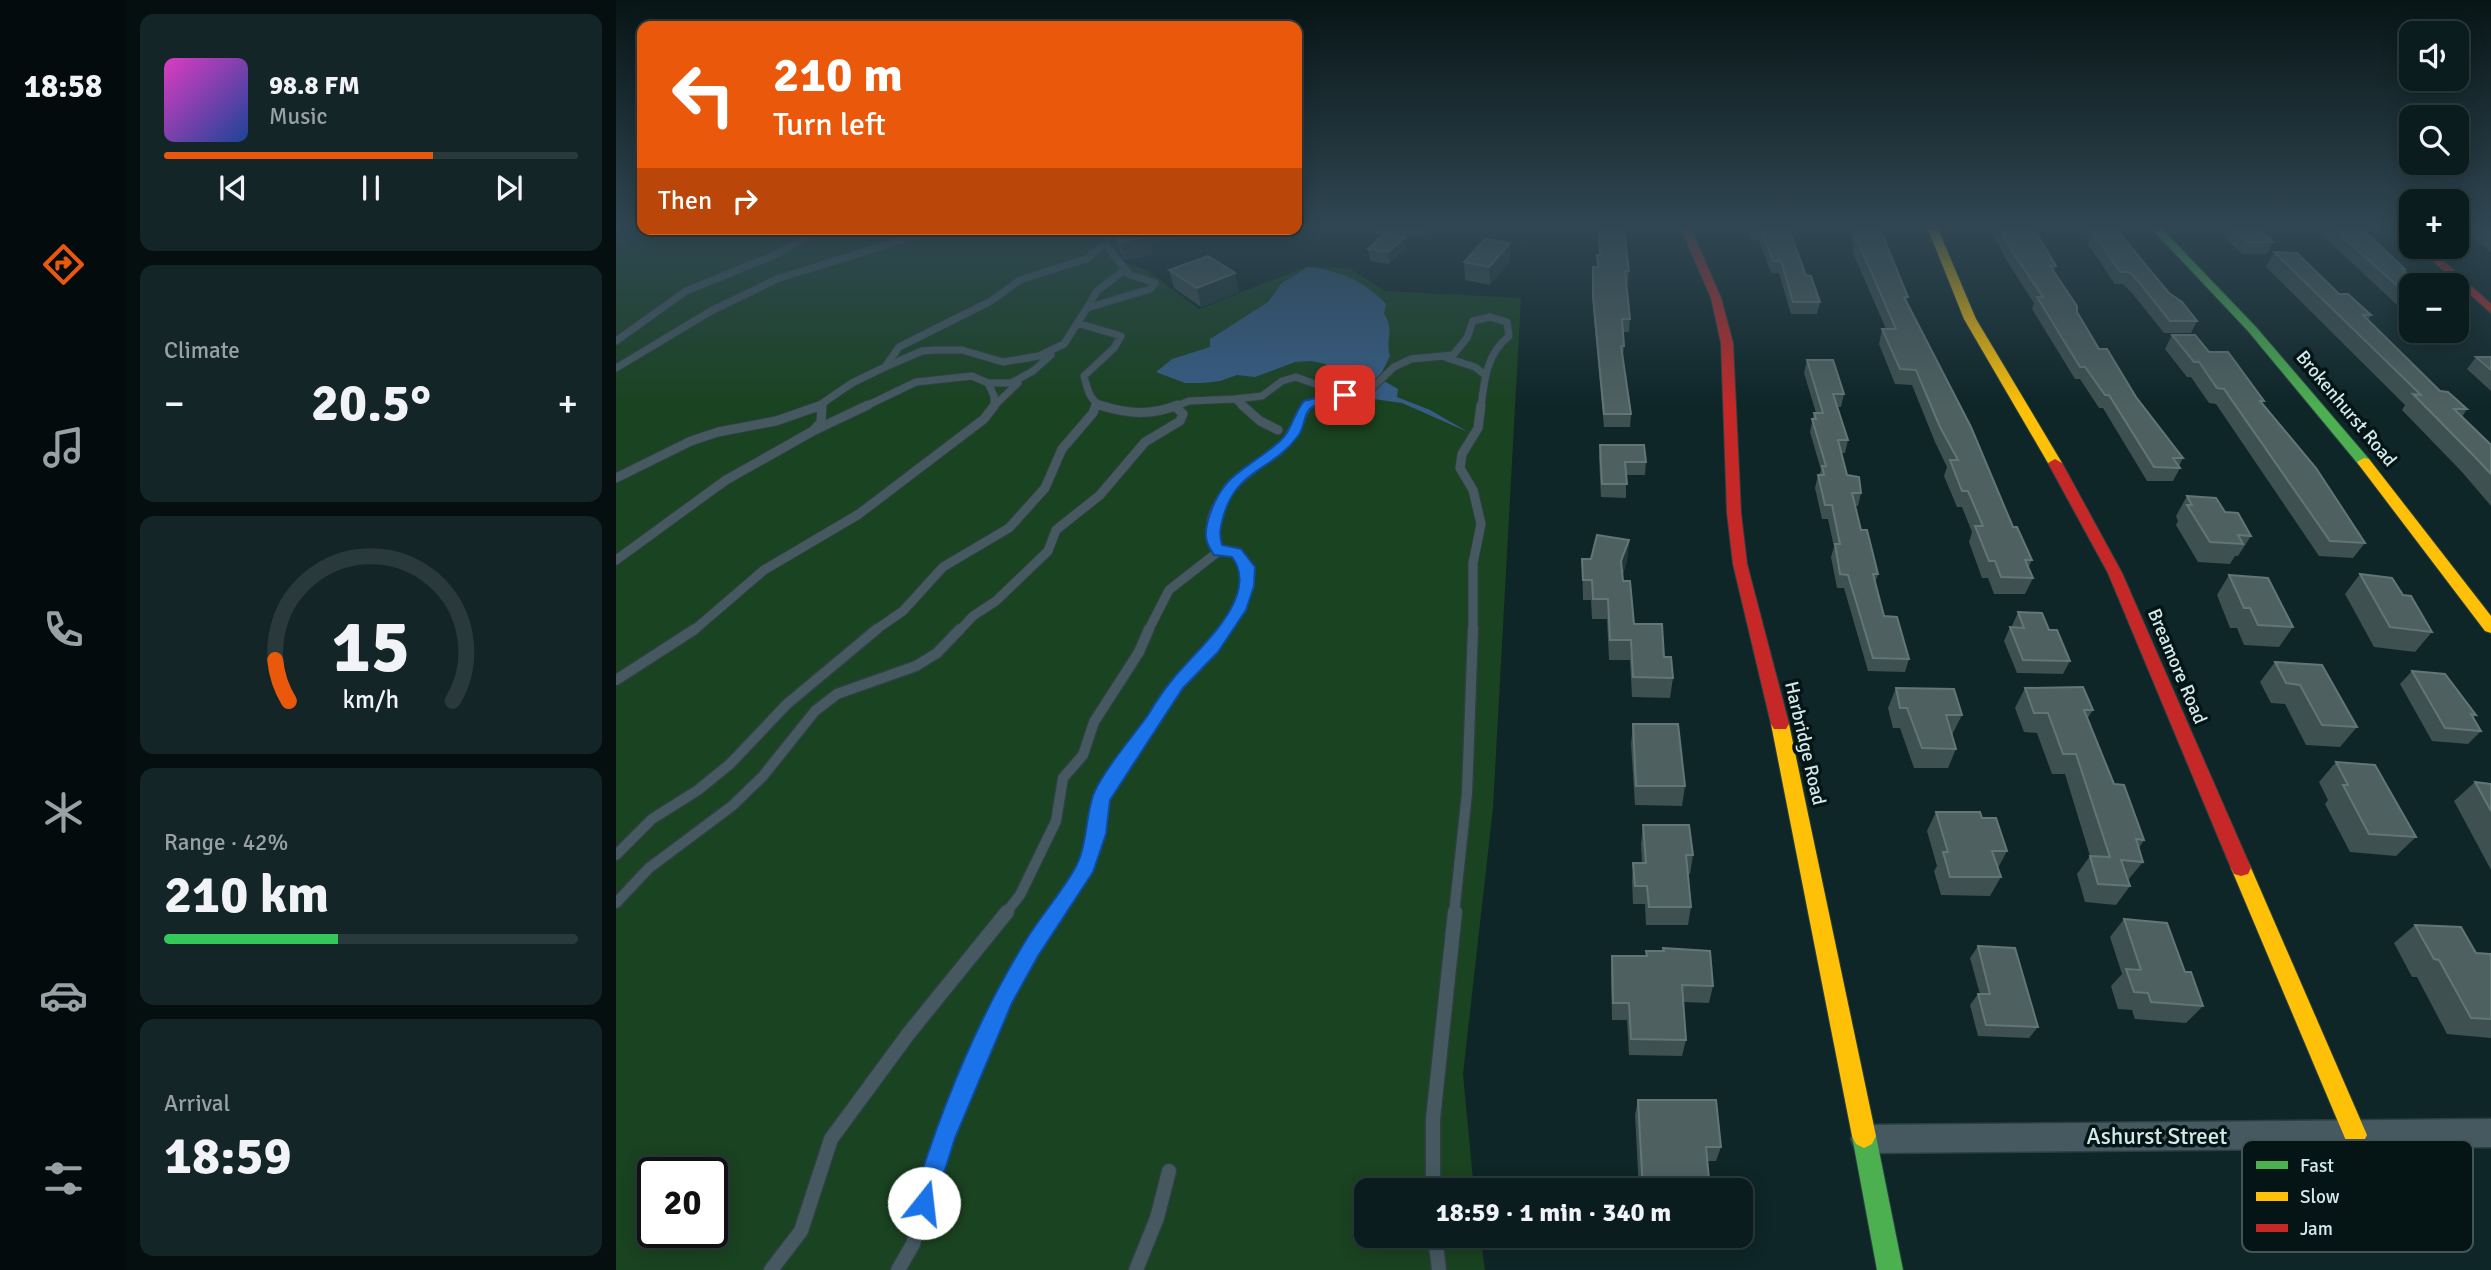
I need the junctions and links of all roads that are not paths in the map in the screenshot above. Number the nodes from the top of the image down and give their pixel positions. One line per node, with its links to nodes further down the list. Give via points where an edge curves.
1 (692, 288): 13 (lane)
2 (758, 288): 17 (lane)
3 (1009, 288): 16 (lane, via 899,347)
4 (1102, 288): 10 (lane)
5 (1151, 288): 10 (lane)
6 (1712, 288): 40 (street, Harbridge Road, via 1727,343 1740,564 1784,739)
7 (1958, 288): 39 (street, Breamore Road, via 1974,326 2115,573)
8 (2213, 288): 34 (street, Brokenhurst Road, via 2334,423)
9 (2467, 288): 11 (street)
10 (1087, 308): 12 (lane)
11 (2491, 310)
12 (1077, 323): 14 (lane, via 1073,334); 23 (lane, via 1121,337 1084,376)
13 (616, 341)
14 (1053, 352): 16 (lane, via 1003,362 962,350 922,351); 19 (lane)
15 (1445, 357): 18 (lane); 18 (lane, via 1466,344 1473,321 1500,319 1507,322 1509,336 1496,346); 21 (lane, via 1400,363 1388,379)
16 (884, 367): 24 (lane)
17 (616, 368)
18 (1485, 374): 42 (lane, via 1478,428 1462,454 1460,468 1473,491 1480,524 1473,563 1468,771 1433,1119)
19 (1021, 380): 20 (lane); 25 (lane)
20 (988, 383): 25 (lane); 29 (lane, via 972,376 916,382)
21 (1350, 394): 22 (lane, via 1296,377 1262,396); 27 (lane, via 1309,404)
22 (1235, 399): 26 (lane, via 1189,401); 28 (lane)
23 (1096, 404): 26 (lane, via 1142,414); 36 (lane, via 1093,414 1062,449 1045,488 1009,528 943,567 903,611 787,704 730,764 652,819)
24 (822, 405): 29 (lane, via 821,422); 31 (lane, via 691,441)
25 (994, 406): 35 (lane, via 984,419 888,493 764,570 685,637)
26 (1177, 407): 37 (lane, via 1183,414 1180,421 1145,442 1100,495 1056,530 1048,551 996,601 916,666 837,694 732,806 649,867)
27 (1297, 426): 28 (lane); 30 (lane)
28 (1278, 430): 30 (lane)
29 (813, 431): 33 (lane, via 726,480)
30 (1284, 444): 32 (lane, via 1232,483 1221,499 1212,535)
31 (616, 478)
32 (1219, 551): 44 (lane, via 1169,590 1161,602 1139,652 1094,722 1083,755 1063,778 1056,821 1020,895 831,1139 801,1231); 45 (lane, via 1236,552 1247,567 1247,586 1238,610 1212,648 1178,684 1101,798 1096,834 1083,872 1004,997 944,1137 913,1244)
33 (616, 559)
34 (2491, 627)
35 (616, 680)
36 (616, 855)
37 (616, 903)
38 (2491, 1133): 39 (street, Ashurst Street)
39 (2356, 1135): 40 (street, Ashurst Street)
40 (1865, 1139): 48 (street, Harbridge Road)
41 (1168, 1171): 46 (lane, via 1157,1218)
42 (1433, 1178)
43 (1436, 1248): 47 (lane)
44 (771, 1270)
45 (898, 1270)
46 (1136, 1270)
47 (1439, 1270)
48 (1890, 1270)

